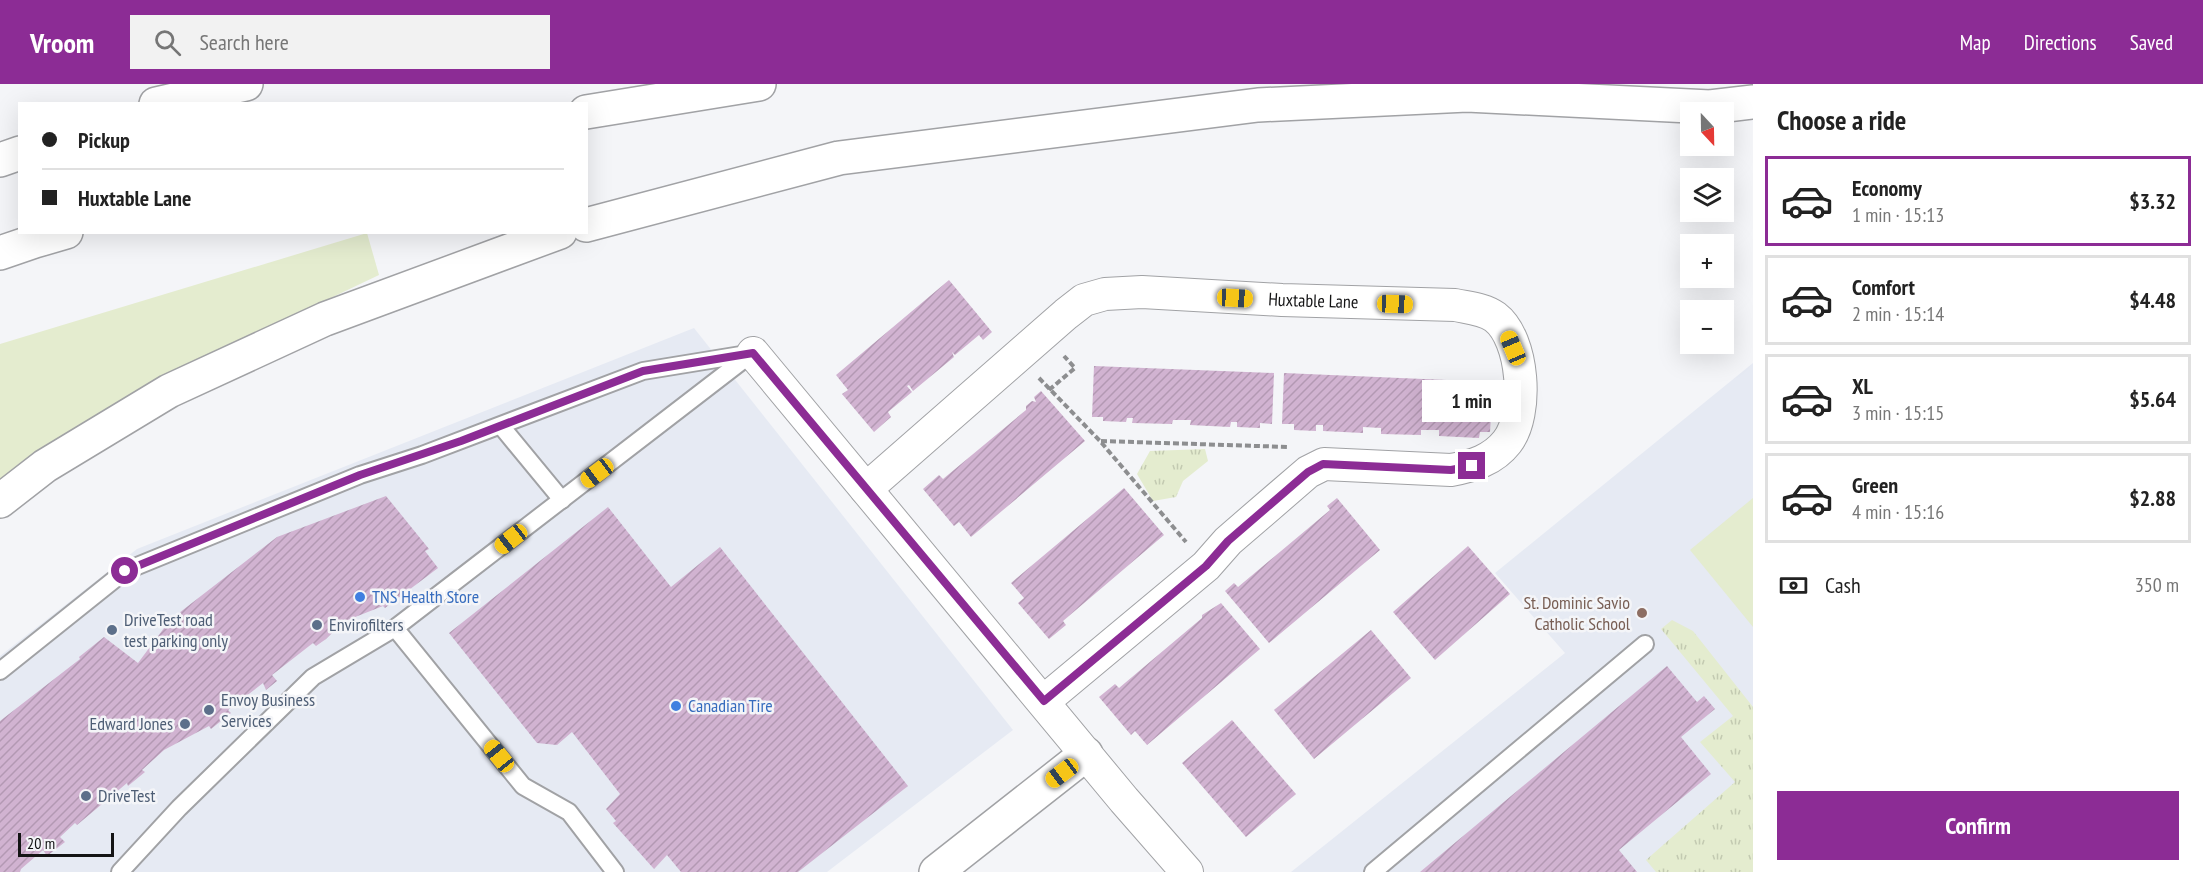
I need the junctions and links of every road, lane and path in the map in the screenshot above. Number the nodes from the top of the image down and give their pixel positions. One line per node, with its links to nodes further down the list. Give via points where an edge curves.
1 (246, 84): 3 (main road)
2 (759, 84): 5 (main road)
3 (165, 102)
4 (1753, 102): 8 (main road, via 1710,107 1467,95 1258,105 838,158)
5 (588, 112)
6 (18, 154): 7 (main road)
7 (0, 160)
8 (588, 224)
9 (59, 234): 11 (main road)
10 (555, 234): 19 (main road, via 325,319 170,391 45,466)
11 (0, 255)
12 (753, 353): 14 (lane, via 643,371); 17 (street); 18 (lane)
13 (1020, 355): 15 (path); 16 (street, Huxtable Lane, via 1084,300 1105,294 1142,292 1455,305 1496,318 1519,363 1521,393 1518,424 1492,457 1451,470); 17 (street, Huxtable Lane)
14 (501, 426): 18 (lane); 23 (lane, via 360,475 125,571)
15 (1100, 441): 16 (path, via 1316,447); 20 (path)
16 (1323, 464): 20 (street, via 1308,472 1237,533)
17 (866, 489): 24 (street)
18 (562, 500): 21 (lane)
19 (0, 501)
20 (1206, 566): 24 (street)
21 (395, 628): 26 (lane, via 312,677); 27 (lane, via 523,786 569,812)
22 (1645, 644): 30 (lane)
23 (0, 671)
24 (1044, 701): 25 (street)
25 (1086, 754): 28 (main road); 29 (street)
26 (120, 872)
27 (615, 872)
28 (936, 872)
29 (1187, 872)
30 (1373, 872)

